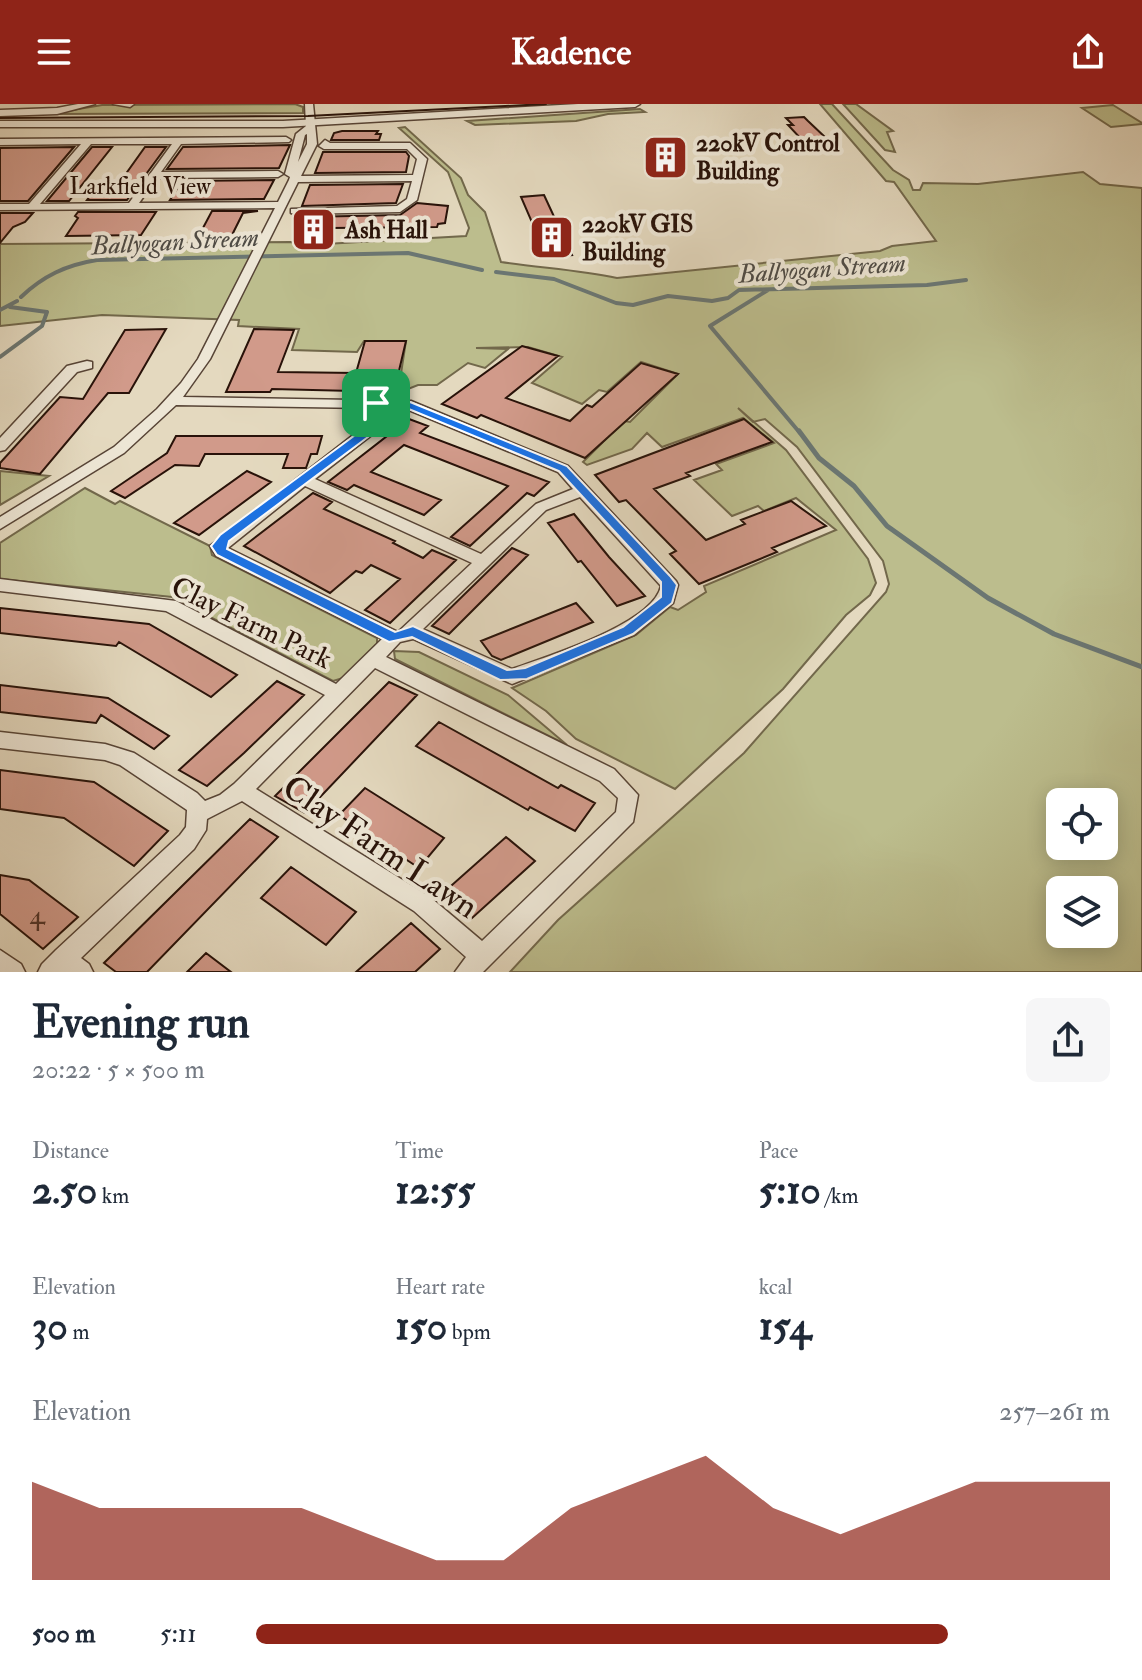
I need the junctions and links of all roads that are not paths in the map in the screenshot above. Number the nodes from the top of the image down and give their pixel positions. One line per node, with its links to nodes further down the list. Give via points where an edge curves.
1 (91, 104): 7 (street)
2 (117, 104): 3 (street)
3 (130, 104)
4 (309, 104): 9 (street)
5 (635, 104): 6 (street)
6 (540, 107): 9 (street)
7 (0, 113)
8 (0, 124): 9 (street)
9 (310, 126): 18 (street, via 312,142)
10 (179, 140): 11 (street); 12 (street); 16 (street)
11 (286, 140)
12 (89, 141): 13 (street); 22 (street)
13 (0, 142)
14 (325, 143): 17 (street, via 410,146 422,159)
15 (278, 174): 16 (street)
16 (154, 175): 20 (street)
17 (418, 178): 18 (street); 23 (street, via 410,205 400,209)
18 (293, 179): 19 (street)
19 (281, 205): 20 (street, Larkfield View); 25 (street, via 199,367)
20 (132, 206): 22 (street, Larkfield View)
21 (0, 207): 22 (street, Larkfield View)
22 (32, 207)
23 (295, 211)
24 (87, 365): 27 (street, via 72,369)
25 (172, 401): 26 (street); 30 (street, via 119,450)
26 (376, 403): 28 (street, via 368,431); 29 (street, via 406,404 554,463)
27 (0, 447)
28 (304, 480): 31 (street); 33 (street, via 218,546)
29 (583, 490): 31 (street, via 541,507); 33 (street, via 670,585 667,599 628,631 512,677)
30 (0, 524)
31 (484, 562): 33 (street)
32 (0, 585): 35 (street, Clay Farm Park, via 170,605)
33 (404, 635): 34 (street)
34 (374, 659): 35 (street); 40 (street, via 607,775 628,795 626,816)
35 (338, 693): 37 (street)
36 (0, 740): 38 (street, via 127,759 190,799)
37 (241, 790): 38 (street); 40 (street, Clay Farm Lawn, via 422,904)
38 (198, 814): 41 (street, via 187,842)
39 (0, 961): 42 (street)
40 (475, 964)
41 (65, 967)
42 (13, 972)

